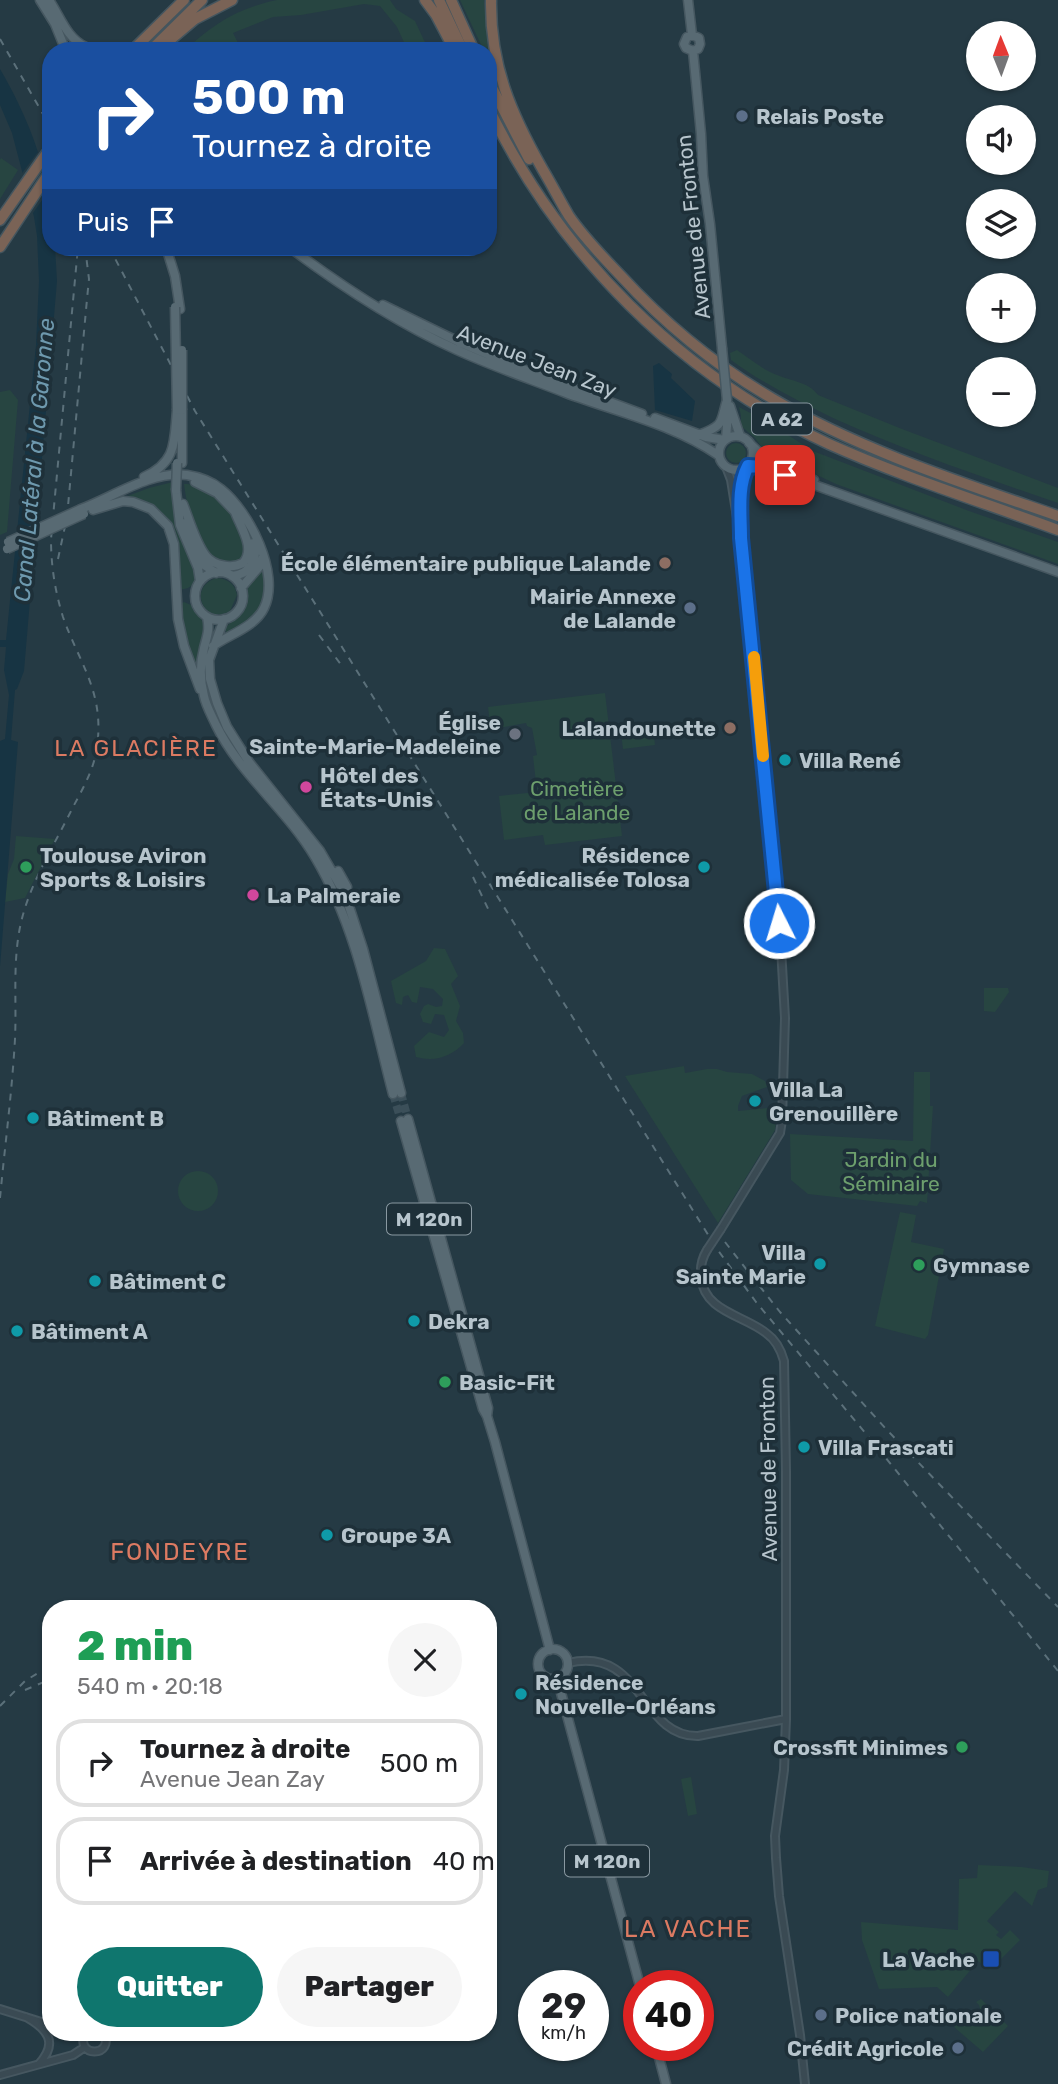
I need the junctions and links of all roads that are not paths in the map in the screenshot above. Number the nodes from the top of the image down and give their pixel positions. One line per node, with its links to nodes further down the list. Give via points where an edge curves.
1 (40, 0): 12 (main road)
2 (49, 0): 13 (main road)
3 (176, 0): 14 (highway)
4 (184, 0): 15 (highway)
5 (202, 0): 16 (highway)
6 (232, 0): 17 (highway, via 195,19)
7 (425, 0): 18 (highway)
8 (439, 0): 19 (highway)
9 (451, 0): 20 (highway)
10 (491, 0): 21 (highway)
11 (688, 0): 35 (main road, Avenue de Fronton, bridge, via 692,35 684,44 693,51)
12 (62, 42)
13 (79, 42)
14 (137, 42)
15 (140, 42)
16 (159, 42)
17 (166, 42)
18 (450, 42)
19 (459, 42)
20 (470, 42)
21 (493, 42)
22 (497, 61): 27 (highway, via 502,87 520,127)
23 (497, 97): 27 (highway, A 62, via 531,163)
24 (497, 124): 51 (highway, A 62, via 537,193 584,257 626,303 686,356 766,411 827,443)
25 (42, 159): 28 (highway)
26 (42, 184): 29 (highway)
27 (570, 217): 50 (highway, A 62, via 645,303 715,360 773,399 859,442)
28 (0, 220)
29 (0, 247)
30 (163, 256): 34 (main road)
31 (170, 256): 34 (main road)
32 (302, 256): 33 (main road, Avenue Jean Zay)
33 (349, 288): 37 (main road, Avenue Jean Zay, via 459,342); 41 (main road, Avenue Jean Zay, via 460,352 642,419)
34 (177, 308): 36 (main road, bridge, via 183,377)
35 (727, 400): 37 (main road, via 720,424); 38 (main road, Avenue de Fronton); 39 (main road, Avenue de Fronton)
36 (179, 410): 44 (main road, bridge); 48 (main road, via 170,455 161,468 93,501)
37 (698, 435): 39 (main road, Avenue Jean Zay)
38 (740, 436): 39 (main road); 40 (main road)
39 (725, 439): 41 (main road)
40 (749, 443): 42 (main road, via 753,454); 45 (main road, via 768,458)
41 (718, 455): 43 (main road)
42 (747, 466): 43 (main road, via 738,470); 45 (main road, via 764,467); 52 (street, Avenue de Fronton, via 740,499)
43 (726, 467): 52 (street, Avenue de Fronton)
44 (179, 490): 46 (main road); 58 (main road, via 180,524)
45 (848, 498): 55 (main road)
46 (183, 504): 49 (main road, via 206,556 232,567 243,564 249,552); 56 (main road, via 195,548 204,565)
47 (93, 510): 48 (main road); 49 (main road, via 151,483 177,479 207,486); 63 (main road, via 133,502 151,509 168,526 174,544 178,619)
48 (83, 511): 53 (main road, bridge); 54 (main road, via 153,478 198,477 233,500)
49 (235, 512): 57 (main road, via 256,554 249,569)
50 (1058, 516)
51 (1058, 530)
52 (741, 538): 70 (street, Avenue de Fronton, bridge, via 782,963 782,1120 780,1133 707,1250 701,1276 709,1297 769,1335 784,1361)
53 (3, 547)
54 (263, 555): 59 (main road); 62 (main road, via 269,577 265,606 256,620)
55 (1057, 572)
56 (216, 573): 57 (main road); 58 (main road)
57 (232, 576): 59 (main road)
58 (200, 581): 60 (main road, via 196,603)
59 (241, 589): 61 (main road, via 241,604)
60 (208, 617): 61 (main road); 63 (main road, via 202,659)
61 (224, 619): 62 (main road)
62 (213, 646): 64 (main road, via 210,679 227,727)
63 (204, 695): 64 (main road, via 231,751 302,838 335,892 397,1093 351,908 327,862)
64 (294, 817): 65 (main road, via 323,848)
65 (347, 887)
66 (405, 1120): 67 (main road, M 120n, via 488,1408)
67 (550, 1650): 68 (main road, via 564,1654); 69 (main road, via 539,1666 545,1676)
68 (568, 1663): 69 (main road); 70 (street, via 592,1661 621,1672 668,1727 684,1735)
69 (557, 1678): 71 (main road, M 120n)
70 (786, 1719): 84 (street, Avenue de Fronton, via 775,1836 777,1877)
71 (636, 1970)
72 (0, 2009): 73 (street)
73 (26, 2017): 74 (street); 75 (street)
74 (42, 2022)
75 (42, 2029)
76 (49, 2041): 81 (street)
77 (83, 2041): 79 (street)
78 (106, 2041): 79 (street, via 101,2050)
79 (85, 2047): 81 (street)
80 (660, 2061): 83 (main road)
81 (38, 2065): 82 (street)
82 (2, 2076)
83 (666, 2084)
84 (805, 2084)

